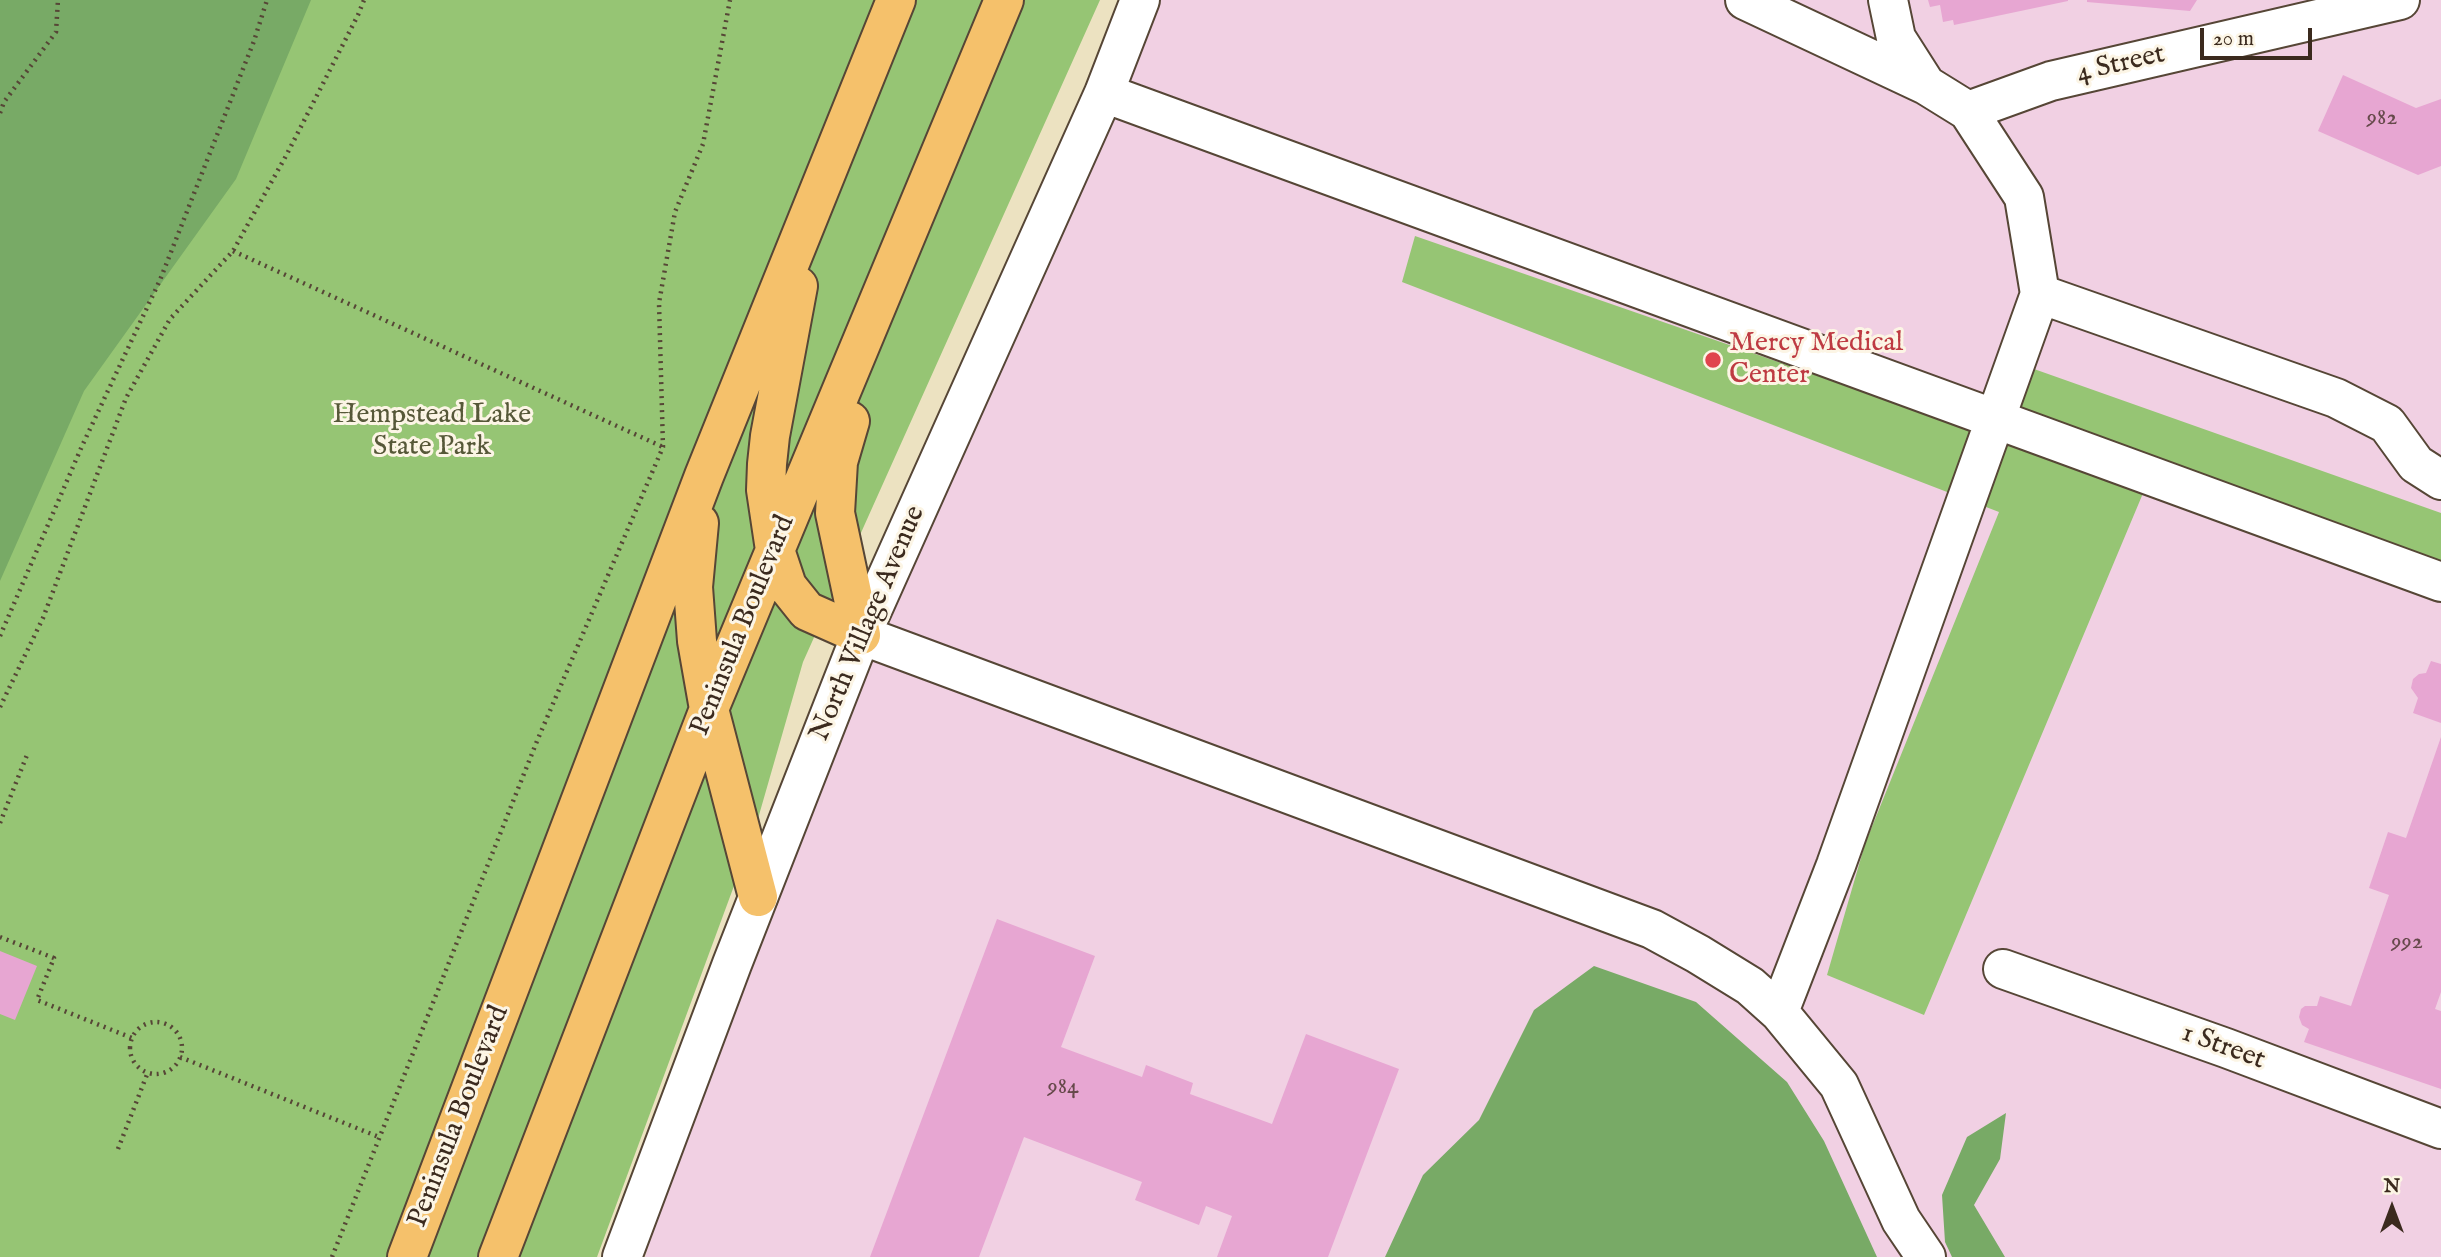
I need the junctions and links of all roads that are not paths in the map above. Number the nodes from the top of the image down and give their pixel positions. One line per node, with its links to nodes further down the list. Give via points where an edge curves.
1 (896, 0): 12 (main road, Peninsula Boulevard)
2 (1004, 0): 13 (main road, Peninsula Boulevard)
3 (1140, 0): 10 (street, North Village Avenue)
4 (1745, 0): 9 (street)
5 (1763, 0): 6 (street)
6 (1797, 0)
7 (1888, 0): 9 (street, via 1896,38)
8 (2400, 0): 11 (street, 4 Street, via 2051,82)
9 (1926, 85): 11 (street)
10 (1104, 93): 15 (street); 20 (street, North Village Avenue)
11 (1968, 111): 14 (street, via 2024,197)
12 (814, 200): 16 (main road, Peninsula Boulevard); 18 (main road, via 770,436 766,490)
13 (898, 253): 18 (main road, Peninsula Boulevard); 20 (main road, via 835,485 835,513)
14 (2040, 294): 15 (street); 17 (street, via 2336,398 2387,424 2416,464)
15 (1996, 420): 19 (street); 24 (street)
16 (704, 476): 21 (main road, via 693,587); 26 (main road, Peninsula Boulevard)
17 (2441, 480)
18 (775, 550): 20 (main road, via 787,586 807,611); 21 (main road, Peninsula Boulevard)
19 (2441, 582)
20 (861, 635): 22 (street, North Village Avenue); 24 (street, via 1652,929 1750,986)
21 (709, 709): 22 (main road); 27 (main road, Peninsula Boulevard)
22 (758, 897): 28 (street, North Village Avenue)
23 (2003, 970): 25 (street, 1 Street)
24 (1779, 1012): 29 (street, via 1839,1084 1901,1220)
25 (2441, 1129)
26 (407, 1257)
27 (498, 1257)
28 (622, 1257)
29 (1926, 1257)

